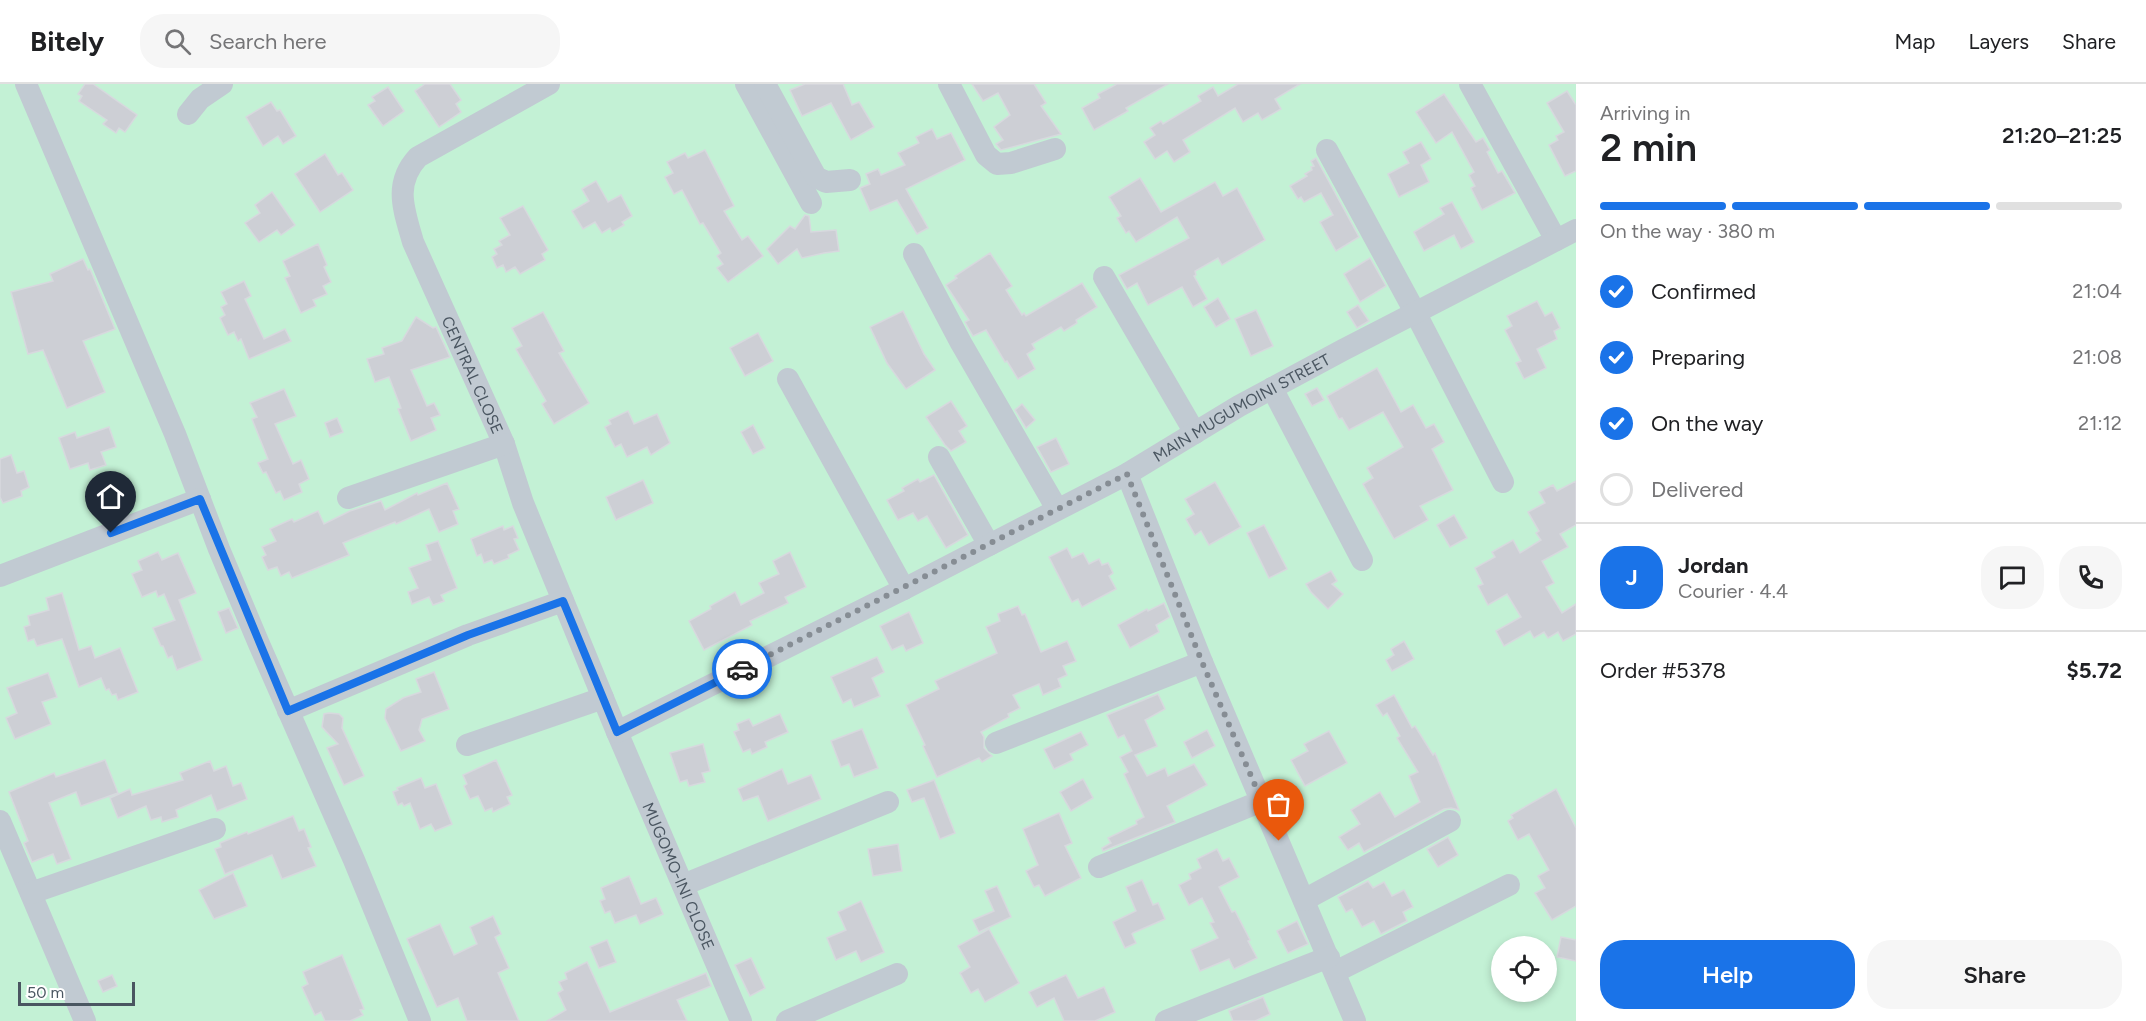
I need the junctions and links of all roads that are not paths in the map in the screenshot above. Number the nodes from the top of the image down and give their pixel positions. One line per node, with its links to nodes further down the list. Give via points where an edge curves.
1 (26, 84): 27 (street)
2 (222, 84): 9 (street, via 200,99)
3 (549, 84): 8 (street, CENTRAL CLOSE)
4 (746, 84): 13 (street)
5 (765, 84): 12 (street, via 816,177 826,182)
6 (949, 84): 10 (street, via 986,155 997,164)
7 (1470, 84): 15 (street)
8 (520, 91): 22 (street, CENTRAL CLOSE, via 418,157 406,174 401,192 413,242)
9 (188, 114)
10 (1055, 149)
11 (1327, 150): 18 (street)
12 (850, 180)
13 (812, 203)
14 (1576, 230): 15 (street, MAIN MUGUMOINI STREET)
15 (1556, 240): 18 (street, MAIN MUGUMOINI STREET)
16 (914, 254): 28 (street)
17 (1104, 277): 21 (street)
18 (1415, 312): 20 (street, MAIN MUGUMOINI STREET); 25 (street)
19 (788, 379): 32 (street)
20 (1272, 388): 21 (street, MAIN MUGUMOINI STREET); 30 (street)
21 (1195, 433): 24 (street, MAIN MUGUMOINI STREET)
22 (504, 444): 26 (street); 33 (street, CENTRAL CLOSE)
23 (939, 457): 29 (street)
24 (1127, 474): 28 (street, MAIN MUGUMOINI STREET); 34 (street)
25 (1503, 482)
26 (348, 498)
27 (200, 499): 31 (street); 36 (street)
28 (1057, 509): 29 (street, MAIN MUGUMOINI STREET)
29 (989, 545): 32 (street, MAIN MUGUMOINI STREET)
30 (1362, 560)
31 (0, 576)
32 (904, 589): 37 (street, MAIN MUGUMOINI STREET)
33 (563, 601): 35 (street, CENTRAL CLOSE); 36 (street, via 468,635)
34 (1202, 662): 38 (street); 40 (street)
35 (603, 698): 37 (street, CENTRAL CLOSE); 39 (street)
36 (288, 711): 53 (street)
37 (617, 732): 46 (street, MUGOMO-INI CLOSE)
38 (996, 743)
39 (466, 745)
40 (1262, 801): 45 (street); 49 (street)
41 (888, 802): 46 (street)
42 (0, 821): 48 (street)
43 (1450, 821): 49 (street)
44 (215, 829): 48 (street)
45 (1099, 867)
46 (683, 885): 54 (street, MUGOMO-INI CLOSE)
47 (1509, 885): 50 (street)
48 (31, 892): 52 (street)
49 (1304, 900): 50 (street)
50 (1332, 965): 56 (street); 57 (street)
51 (897, 974): 55 (street)
52 (85, 1021)
53 (420, 1021)
54 (741, 1021)
55 (787, 1021)
56 (1166, 1021)
57 (1355, 1021)

